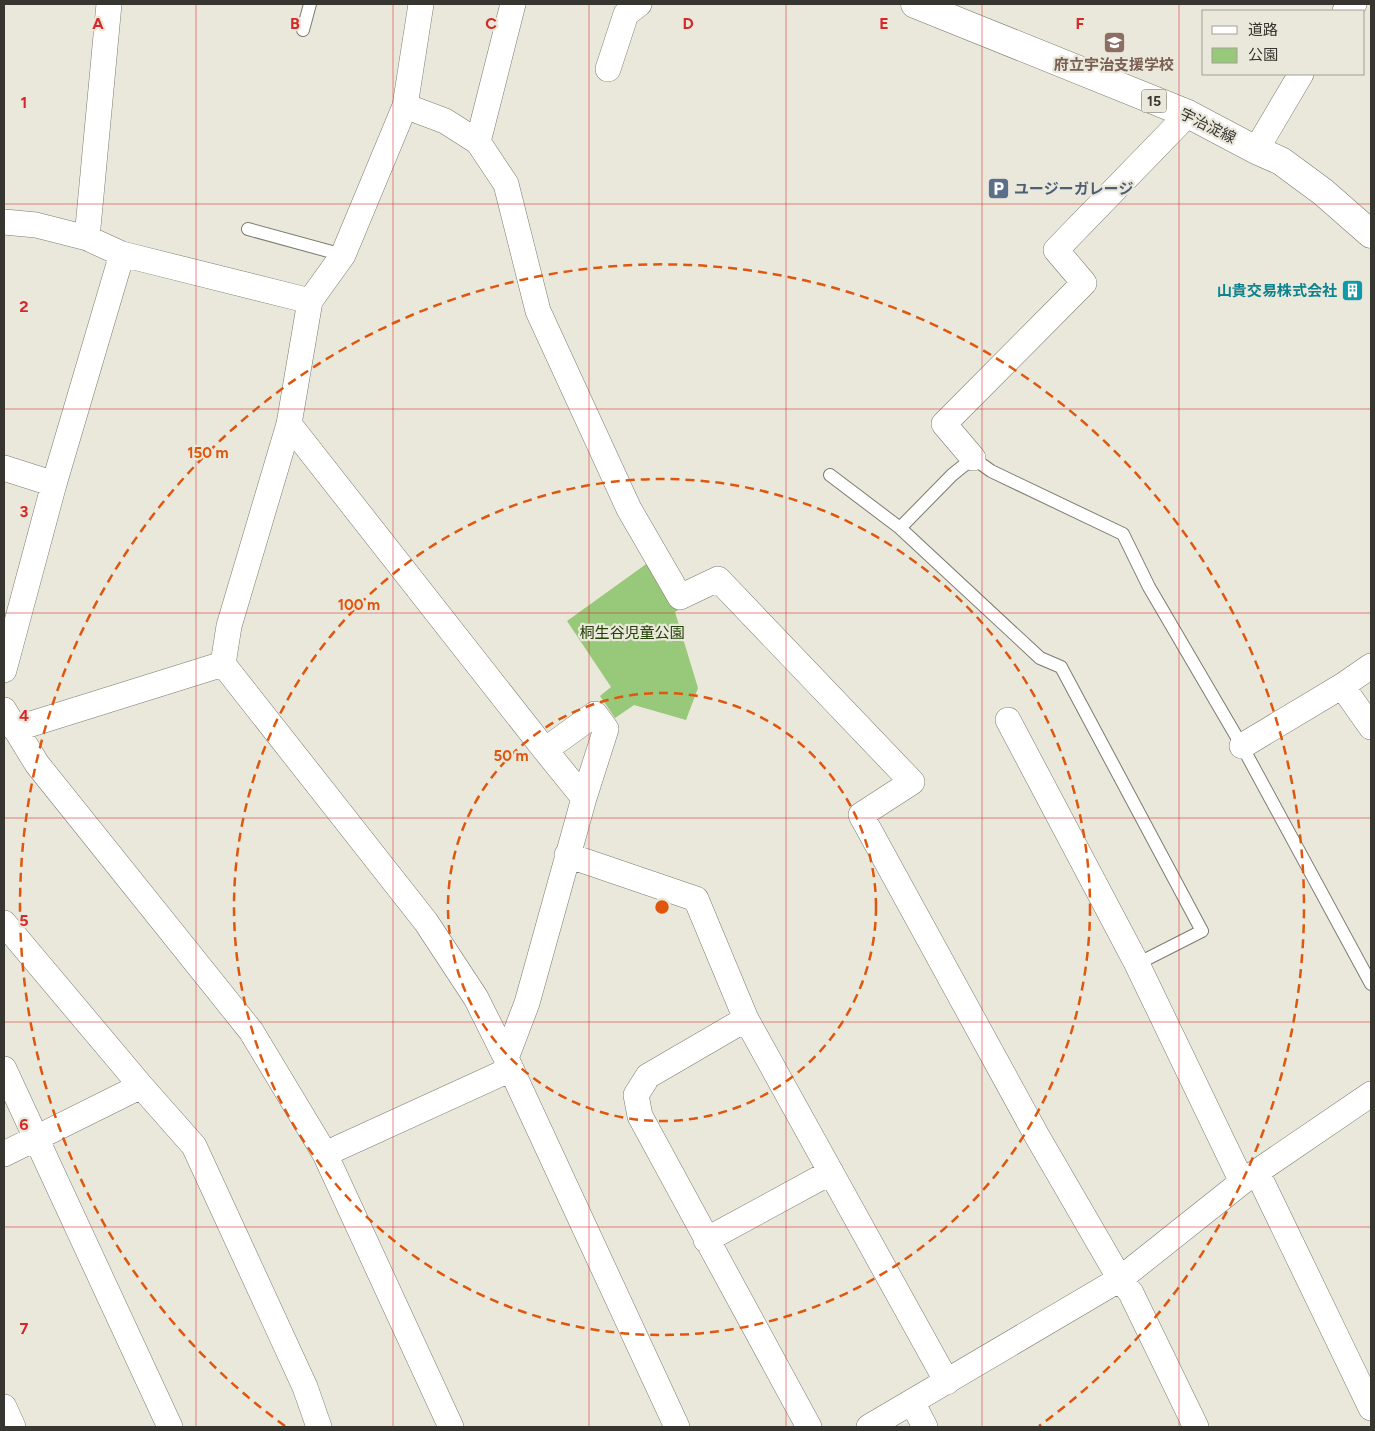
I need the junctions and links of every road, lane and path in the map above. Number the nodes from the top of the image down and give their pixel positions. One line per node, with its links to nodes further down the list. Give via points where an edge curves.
1 (109, 4): 17 (street)
2 (310, 4): 7 (lane)
3 (421, 4): 10 (street)
4 (513, 4): 12 (street)
5 (639, 4): 8 (street, via 626,14)
6 (915, 4): 11 (main road, 宇治淀線 / 15)
7 (303, 30)
8 (608, 69)
9 (1300, 75): 13 (street)
10 (405, 106): 12 (street, via 445,121); 19 (street)
11 (1188, 114): 13 (main road, 宇治淀線 / 15); 22 (street, via 1056,250 1084,282 944,424)
12 (478, 142): 52 (street, via 506,184 541,319 629,509 680,597 718,579 912,782 861,816 1037,1136)
13 (1256, 150): 16 (main road, 宇治淀線 / 15, via 1282,161)
14 (4, 222): 17 (street, via 36,224)
15 (248, 229): 19 (lane)
16 (1371, 234)
17 (87, 238): 18 (street)
18 (122, 254): 20 (street); 25 (street)
19 (343, 255): 20 (street)
20 (310, 301): 21 (street)
21 (288, 424): 27 (street, via 229,626); 35 (street)
22 (973, 458): 26 (lane); 34 (lane, via 991,471 1123,534 1148,587)
23 (4, 468): 25 (street)
24 (830, 475): 26 (lane)
25 (54, 484): 29 (street)
26 (900, 528): 39 (lane, via 1040,658 1061,668 1202,931)
27 (223, 664): 31 (street); 42 (street, via 426,922 476,998)
28 (1371, 666): 30 (street)
29 (4, 670)
30 (1342, 686): 33 (street); 34 (street)
31 (9, 720): 48 (street, via 37,764 251,1030)
32 (1008, 720): 39 (street)
33 (1371, 727)
34 (1242, 746): 40 (lane)
35 (545, 750): 36 (street); 36 (street, via 595,714 606,729)
36 (584, 798): 37 (street)
37 (567, 855): 41 (street, via 696,898); 42 (street)
38 (4, 923): 44 (street)
39 (1137, 964): 50 (street)
40 (1371, 984)
41 (746, 1019): 49 (street); 51 (street, via 648,1076 636,1095 640,1116)
42 (508, 1063): 48 (street); 61 (street)
43 (4, 1069): 46 (street)
44 (141, 1086): 46 (street); 59 (street, via 194,1146 305,1387)
45 (1371, 1094): 50 (street)
46 (37, 1138): 47 (street); 58 (street)
47 (4, 1154)
48 (325, 1154): 60 (street)
49 (831, 1172): 51 (street); 53 (street)
50 (1249, 1177): 52 (street); 56 (street)
51 (706, 1240): 62 (street)
52 (1120, 1279): 53 (street); 65 (street, via 1132,1293)
53 (947, 1382): 54 (street)
54 (912, 1402): 63 (street); 64 (street)
55 (4, 1406): 57 (street)
56 (1371, 1408)
57 (13, 1427)
58 (170, 1427)
59 (319, 1427)
60 (451, 1427)
61 (677, 1427)
62 (810, 1427)
63 (869, 1427)
64 (925, 1427)
65 (1196, 1427)

